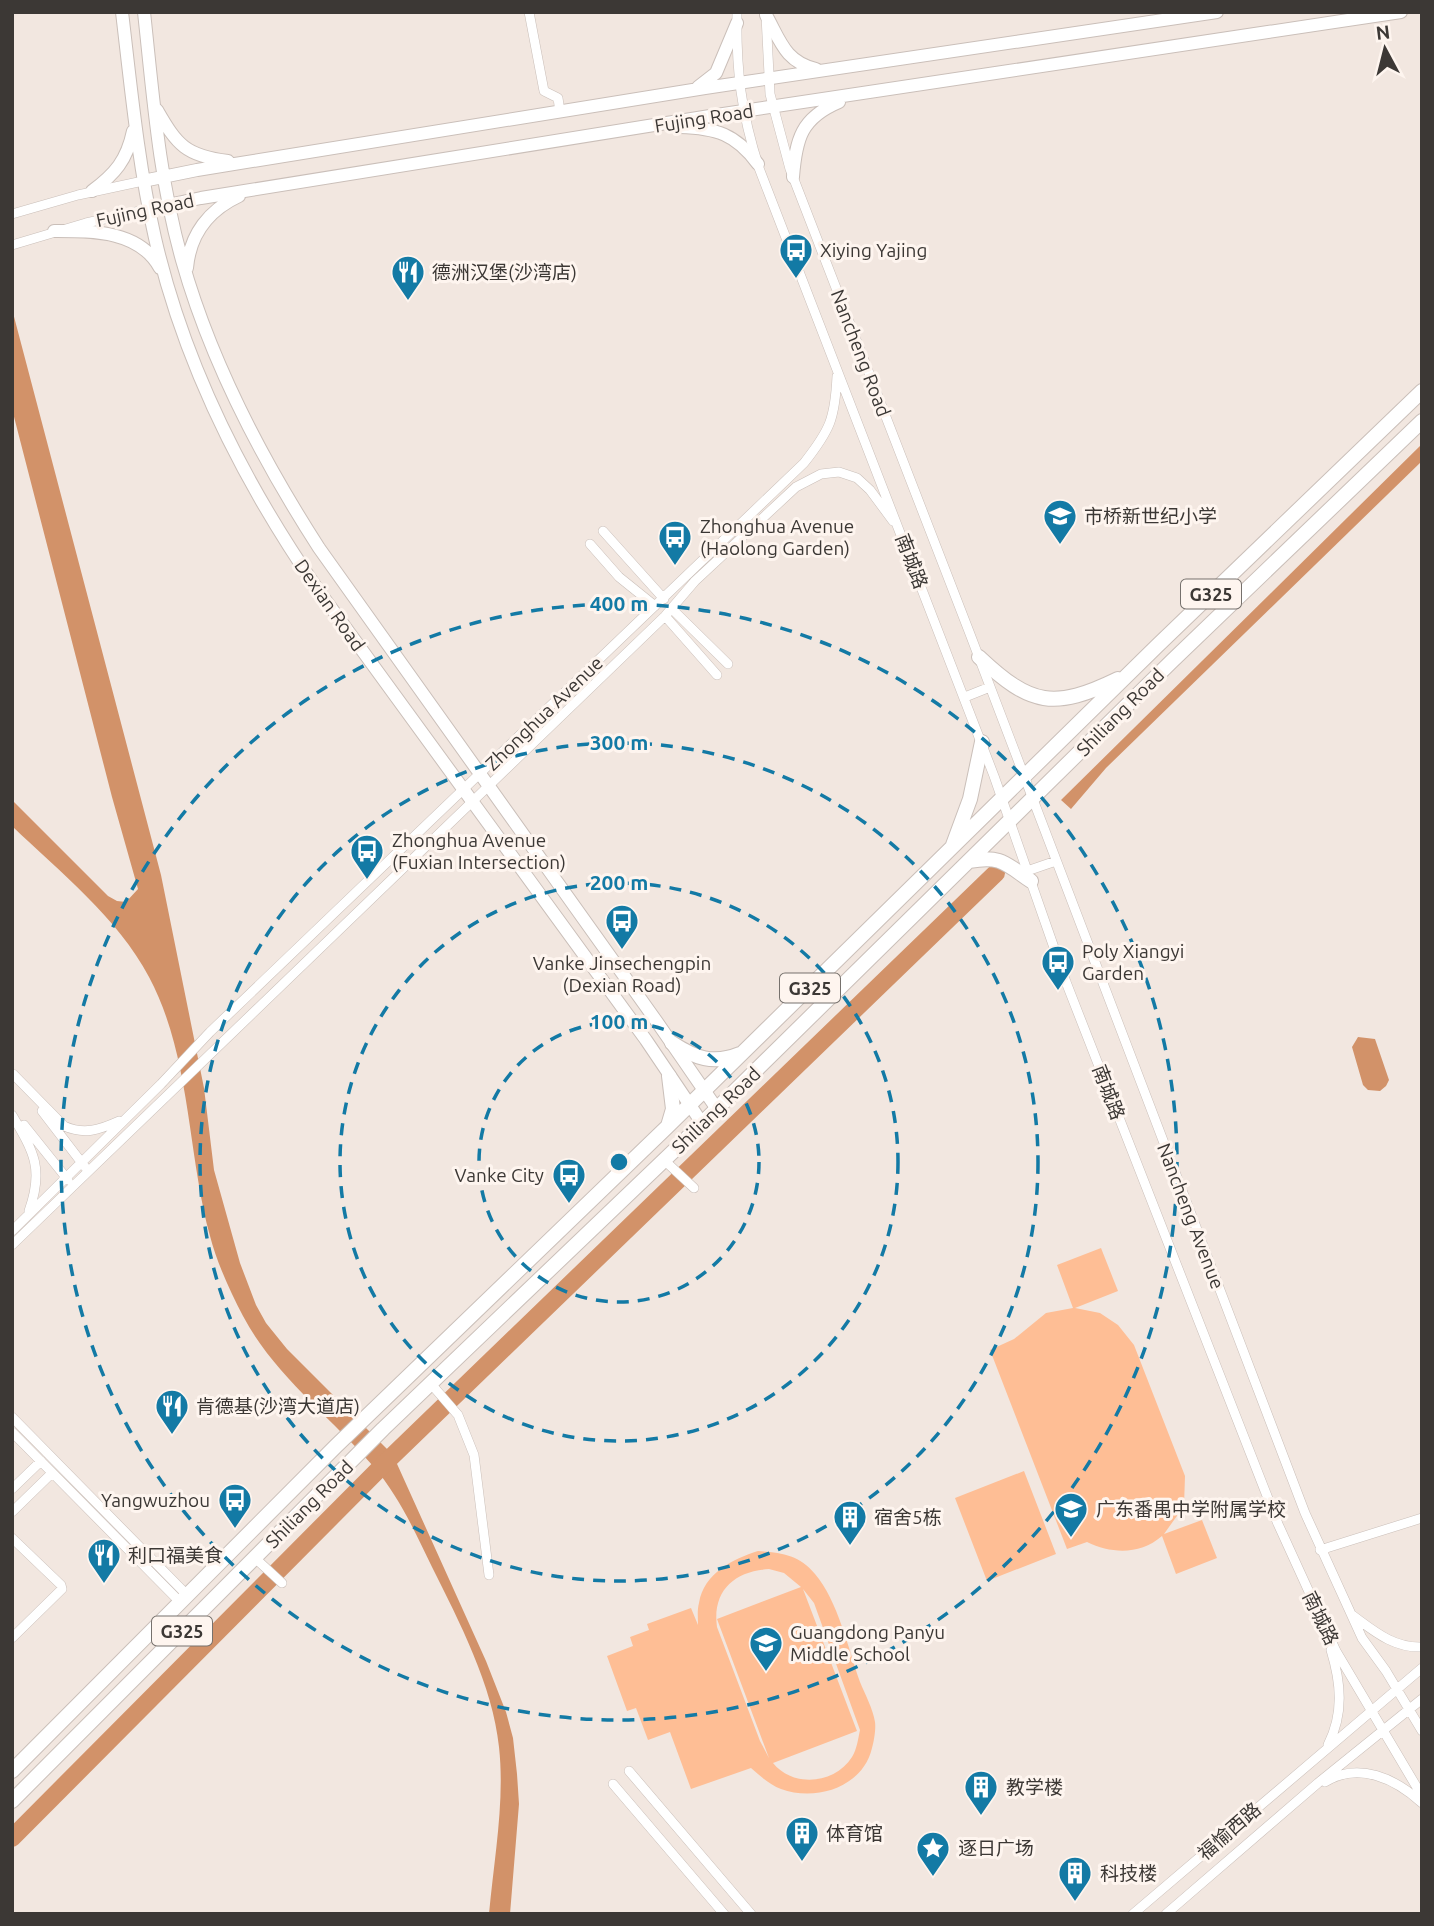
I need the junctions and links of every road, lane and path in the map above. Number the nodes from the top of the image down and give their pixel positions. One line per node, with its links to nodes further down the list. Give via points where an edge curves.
1 (122, 12): 17 (main road, Dexian Road)
2 (144, 12): 13 (main road, Dexian Road)
3 (529, 12): 16 (street, via 544,91 558,98)
4 (1217, 12): 8 (main road, Fujing Road)
5 (1401, 12): 12 (main road, Fujing Road)
6 (766, 14): 8 (main road, via 790,58 816,69); 9 (street, Nancheng Road)
7 (737, 18): 10 (street, Nancheng Road); 11 (main road, via 716,73)
8 (841, 68): 9 (main road, Fujing Road)
9 (769, 79): 10 (main road, Fujing Road); 14 (street, Nancheng Road)
10 (739, 83): 11 (main road, Fujing Road); 15 (street, Nancheng Road)
11 (688, 91): 16 (main road, Fujing Road)
12 (859, 94): 14 (main road, Fujing Road); 22 (main road, via 823,109 808,122 795,149)
13 (155, 106): 19 (main road, via 175,139 190,152); 21 (main road, Dexian Road)
14 (773, 107): 15 (main road, Fujing Road); 22 (street, Nancheng Road)
15 (743, 111): 18 (main road, Fujing Road); 20 (street, Nancheng Road)
16 (560, 112): 19 (main road, Fujing Road)
17 (135, 121): 23 (main road, Dexian Road); 24 (main road, via 120,167)
18 (651, 126): 20 (main road, via 714,130 738,142); 25 (main road, Fujing Road)
19 (246, 163): 21 (main road, Fujing Road)
20 (758, 164): 33 (street, Nancheng Road)
21 (164, 177): 23 (main road, Fujing Road); 26 (main road, Dexian Road)
22 (793, 177): 44 (street, Nancheng Road)
23 (143, 181): 24 (street, Fujing Road); 27 (main road, Dexian Road)
24 (92, 191): 28 (street, Fujing Road)
25 (249, 191): 26 (main road, Fujing Road); 32 (main road, via 218,207 201,227 188,251)
26 (169, 205): 27 (main road, Fujing Road); 32 (main road, Dexian Road)
27 (149, 209): 29 (street, Fujing Road); 31 (main road, Dexian Road)
28 (12, 214)
29 (54, 232): 30 (street, Fujing Road); 31 (main road, via 121,237 156,259)
30 (12, 245)
31 (164, 275): 56 (main road, Dexian Road, via 201,381 265,507 316,587)
32 (187, 275): 53 (main road, Dexian Road, via 234,401 286,495 336,574)
33 (838, 370): 36 (street, Zhonghua Avenue, via 834,417 818,445); 38 (street, 南城路)
34 (1422, 391): 46 (highway, Shiliang Road / G325)
35 (1422, 421): 58 (highway, Shiliang Road / G325)
36 (788, 480): 37 (street); 41 (street, Zhonghua Avenue)
37 (796, 487): 38 (street, Zhonghua Avenue, via 821,474 839,472 857,478); 43 (street, Zhonghua Avenue, via 695,581)
38 (899, 528): 49 (street, 南城路)
39 (603, 531): 41 (street)
40 (590, 544): 42 (street, via 619,577)
41 (664, 598): 42 (street, Zhonghua Avenue)
42 (655, 606): 51 (street, Zhonghua Avenue)
43 (669, 612): 45 (street); 47 (street); 52 (street, Zhonghua Avenue)
44 (979, 657): 46 (highway, via 1012,686 1055,700 1086,694); 48 (street, Nancheng Road)
45 (728, 664)
46 (1129, 674): 54 (highway, Shiliang Road / G325)
47 (717, 676)
48 (990, 687): 49 (street); 54 (street, Nancheng Avenue)
49 (965, 697): 50 (street, 南城路)
50 (982, 742): 57 (street, 南城路); 61 (highway, via 970,799)
51 (510, 746): 52 (street); 53 (street, Zhonghua Avenue)
52 (519, 757): 55 (street, Zhonghua Avenue)
53 (480, 774): 55 (main road, Dexian Road); 56 (street, Zhonghua Avenue)
54 (1024, 777): 57 (highway, Shiliang Road / G325); 58 (street, Nancheng Avenue)
55 (489, 786): 59 (street, Zhonghua Avenue); 65 (main road, Dexian Road)
56 (463, 790): 59 (main road, Dexian Road); 74 (street, Zhonghua Avenue, via 210,1032)
57 (1002, 799): 60 (street, 南城路); 61 (highway, Shiliang Road / G325)
58 (1032, 799): 60 (highway, Shiliang Road / G325); 63 (street, Nancheng Avenue)
59 (472, 803): 68 (main road, Dexian Road); 79 (street)
60 (1010, 821): 62 (highway, Shiliang Road / G325); 64 (street, 南城路)
61 (951, 849): 66 (highway, Shiliang Road / G325)
62 (970, 861): 64 (highway, via 989,857); 71 (highway, Shiliang Road / G325)
63 (1056, 861): 64 (street); 94 (street, Nancheng Avenue)
64 (1029, 876): 100 (street, 南城路, via 1278,1524)
65 (672, 1043): 66 (highway, via 703,1060); 69 (main road, Dexian Road)
66 (744, 1052): 69 (highway, Shiliang Road / G325)
67 (13, 1073): 74 (street, via 64,1126 74,1130 95,1131); 77 (street)
68 (669, 1076): 70 (main road, Dexian Road); 76 (highway, via 673,1109)
69 (704, 1091): 70 (highway, Shiliang Road / G325); 71 (main road, Dexian Road)
70 (689, 1106): 75 (main road, Dexian Road); 76 (highway, Shiliang Road / G325)
71 (717, 1109): 75 (highway, Shiliang Road / G325)
72 (12, 1110): 80 (street)
73 (12, 1115): 82 (street, via 36,1162 37,1185)
74 (127, 1118): 77 (street)
75 (702, 1123): 78 (highway, Shiliang Road / G325)
76 (667, 1127): 98 (highway, Shiliang Road / G325, via 336,1446)
77 (82, 1162): 79 (street); 80 (street)
78 (668, 1163): 81 (street); 85 (highway, Shiliang Road / G325)
79 (89, 1171): 80 (street)
80 (70, 1182): 82 (street); 84 (street)
81 (694, 1188)
82 (27, 1216): 83 (street)
83 (12, 1231)
84 (12, 1245)
85 (435, 1388): 95 (highway, Shiliang Road / G325, via 383,1429); 96 (street, via 457,1415 474,1455)
86 (12, 1417): 98 (street)
87 (12, 1432): 88 (street)
88 (41, 1461): 89 (street); 90 (street)
89 (52, 1473): 91 (street); 98 (street)
90 (12, 1489)
91 (12, 1512)
92 (1422, 1518): 94 (street)
93 (12, 1538): 101 (street, via 62,1588)
94 (1320, 1550): 99 (street, Nancheng Avenue)
95 (259, 1561): 97 (street); 116 (highway, Shiliang Road / G325)
96 (489, 1575)
97 (282, 1583)
98 (185, 1599): 111 (highway, Shiliang Road / G325)
99 (1350, 1613): 102 (street, via 1391,1642); 104 (street, Nancheng Avenue)
100 (1325, 1627): 106 (street, 南城路); 110 (street, via 1341,1701)
101 (12, 1638)
102 (1422, 1647)
103 (1422, 1668): 104 (street, 福愉西路)
104 (1397, 1689): 106 (street, 福愉西路); 107 (street, Nancheng Avenue)
105 (1422, 1699): 107 (street)
106 (1372, 1710): 108 (street, 南城路); 110 (street, 福愉西路)
107 (1409, 1710): 108 (street); 109 (street, Nancheng Avenue)
108 (1383, 1731): 114 (street); 115 (street, 南城路)
109 (1422, 1731)
110 (1325, 1749): 120 (street, 福愉西路)
111 (12, 1771)
112 (629, 1771): 119 (street)
113 (613, 1784): 118 (street)
114 (1303, 1796): 117 (street, via 1332,1778 1371,1773 1399,1784); 121 (street, 福愉西路)
115 (1422, 1796)
116 (12, 1801)
117 (1422, 1803)
118 (724, 1914)
119 (751, 1914)
120 (1133, 1914)
121 (1166, 1914)

